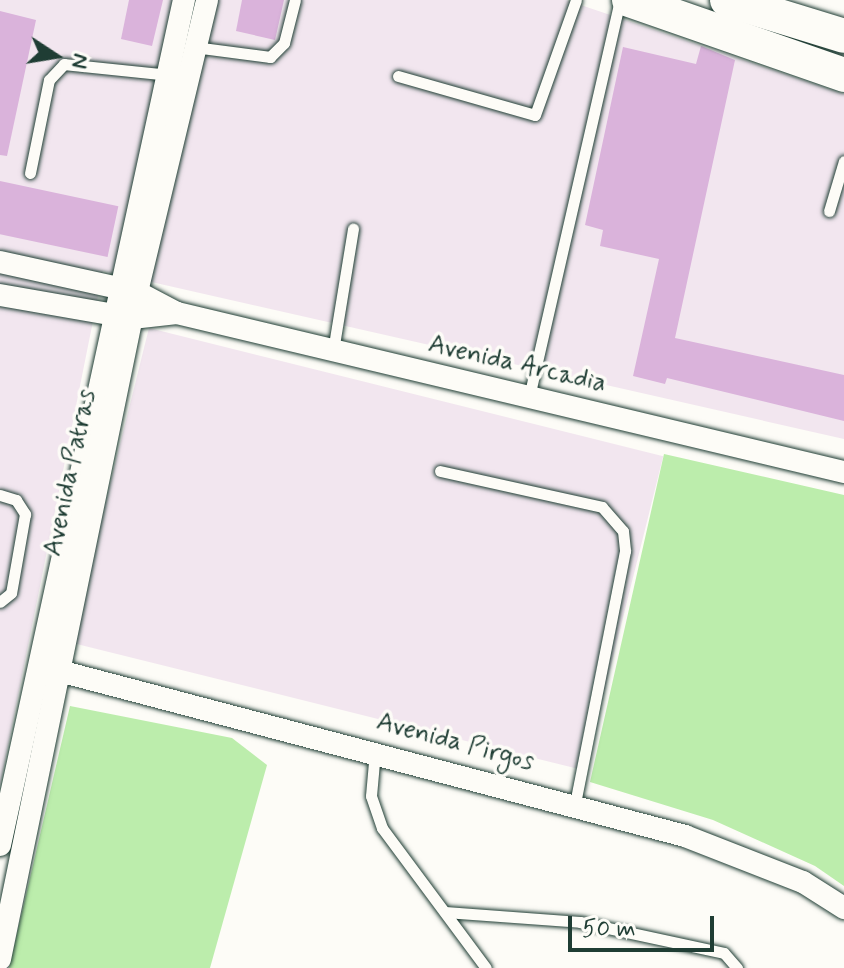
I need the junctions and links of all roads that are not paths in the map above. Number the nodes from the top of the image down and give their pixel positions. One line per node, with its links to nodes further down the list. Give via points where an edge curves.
1 (184, 0): 9 (street, Avenida Patras)
2 (207, 0): 9 (street, Avenida Patras)
3 (295, 0): 9 (lane, via 284,43 270,57)
4 (576, 0): 12 (lane, via 535,115)
5 (620, 0): 23 (lane)
6 (629, 0): 10 (main road)
7 (727, 0): 8 (main road)
8 (844, 36)
9 (185, 44): 11 (street, Avenida Patras)
10 (844, 75)
11 (177, 76): 14 (lane, via 64,64 49,80); 18 (street, Avenida Patras)
12 (398, 76)
13 (844, 161): 15 (lane)
14 (30, 173)
15 (829, 211)
16 (353, 229): 22 (lane)
17 (0, 262): 18 (street, Avenida Arcadia)
18 (128, 290): 20 (street, Avenida Arcadia); 21 (street, Avenida Patras)
19 (0, 295): 21 (street, Avenida Arcadia)
20 (177, 313): 21 (street, Avenida Arcadia); 22 (street, Avenida Arcadia)
21 (122, 316): 28 (street, Avenida Patras)
22 (333, 351): 23 (street, Avenida Arcadia)
23 (529, 397): 25 (street, Avenida Arcadia)
24 (440, 471): 30 (lane, via 602,507 623,531 617,595)
25 (844, 472)
26 (0, 495): 27 (lane, via 16,500 25,514 11,593)
27 (0, 602)
28 (49, 668): 29 (street, Avenida Pirgos); 31 (street, Avenida Patras); 32 (street, Avenida Patras)
29 (375, 751): 30 (street, Avenida Pirgos); 34 (lane, via 371,796 382,828)
30 (575, 804): 33 (street, Avenida Pirgos, via 743,855)
31 (0, 845)
32 (10, 858): 35 (street, Avenida Patras)
33 (844, 908)
34 (445, 912): 36 (lane); 37 (lane, via 580,922 724,953)
35 (0, 959)
36 (486, 968)
37 (737, 968)

